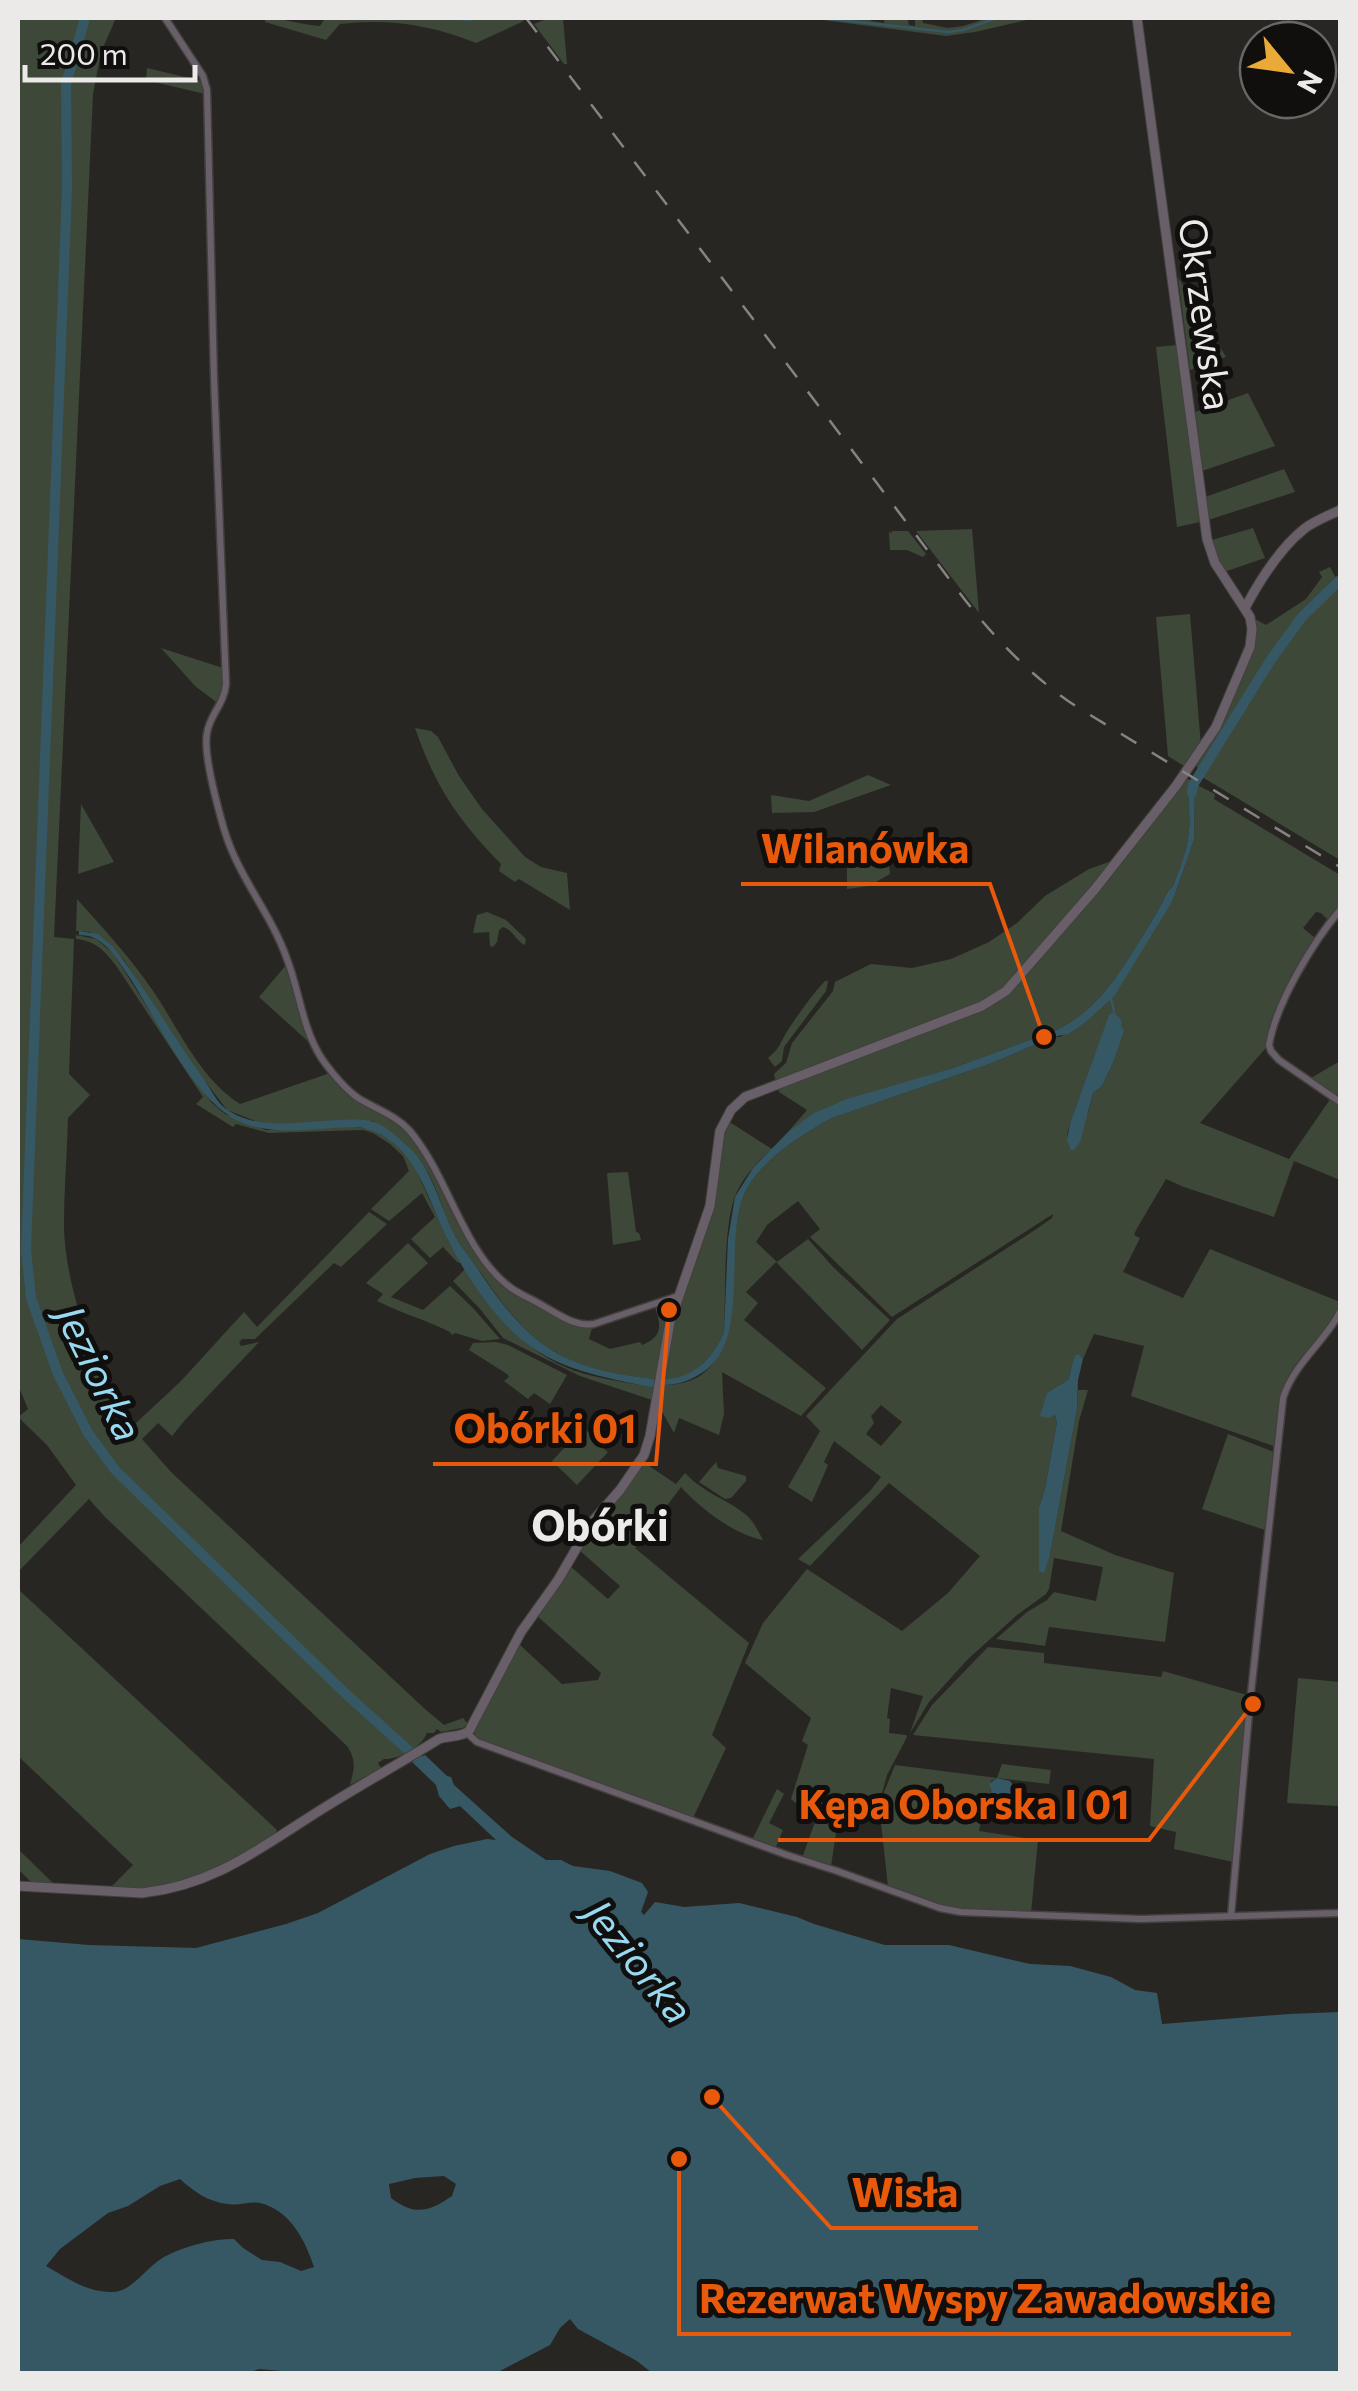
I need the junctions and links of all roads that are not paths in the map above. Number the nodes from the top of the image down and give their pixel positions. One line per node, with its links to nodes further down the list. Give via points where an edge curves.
1 (165, 18): 7 (street, via 207,90 226,684 206,744 232,855 284,950 305,1026 324,1061 352,1093 410,1132 505,1283 583,1325)
2 (1137, 18): 4 (street, Okrzewska, via 1207,539 1220,573)
3 (1340, 510): 4 (street, via 1296,537)
4 (1245, 608): 7 (street, via 1251,641 1216,728 1099,883 1006,991 746,1097 730,1110 720,1131 705,1226)
5 (1340, 910): 6 (street, via 1315,942 1269,1042 1279,1060)
6 (1340, 1102)
7 (678, 1296): 9 (street, via 644,1455 530,1618)
8 (1340, 1312): 12 (street, via 1284,1398)
9 (467, 1733): 10 (street, via 445,1736 222,1872 182,1886 142,1894); 12 (street, via 940,1908 1099,1918)
10 (18, 1886)
11 (1340, 1913): 12 (street)
12 (1231, 1916)

